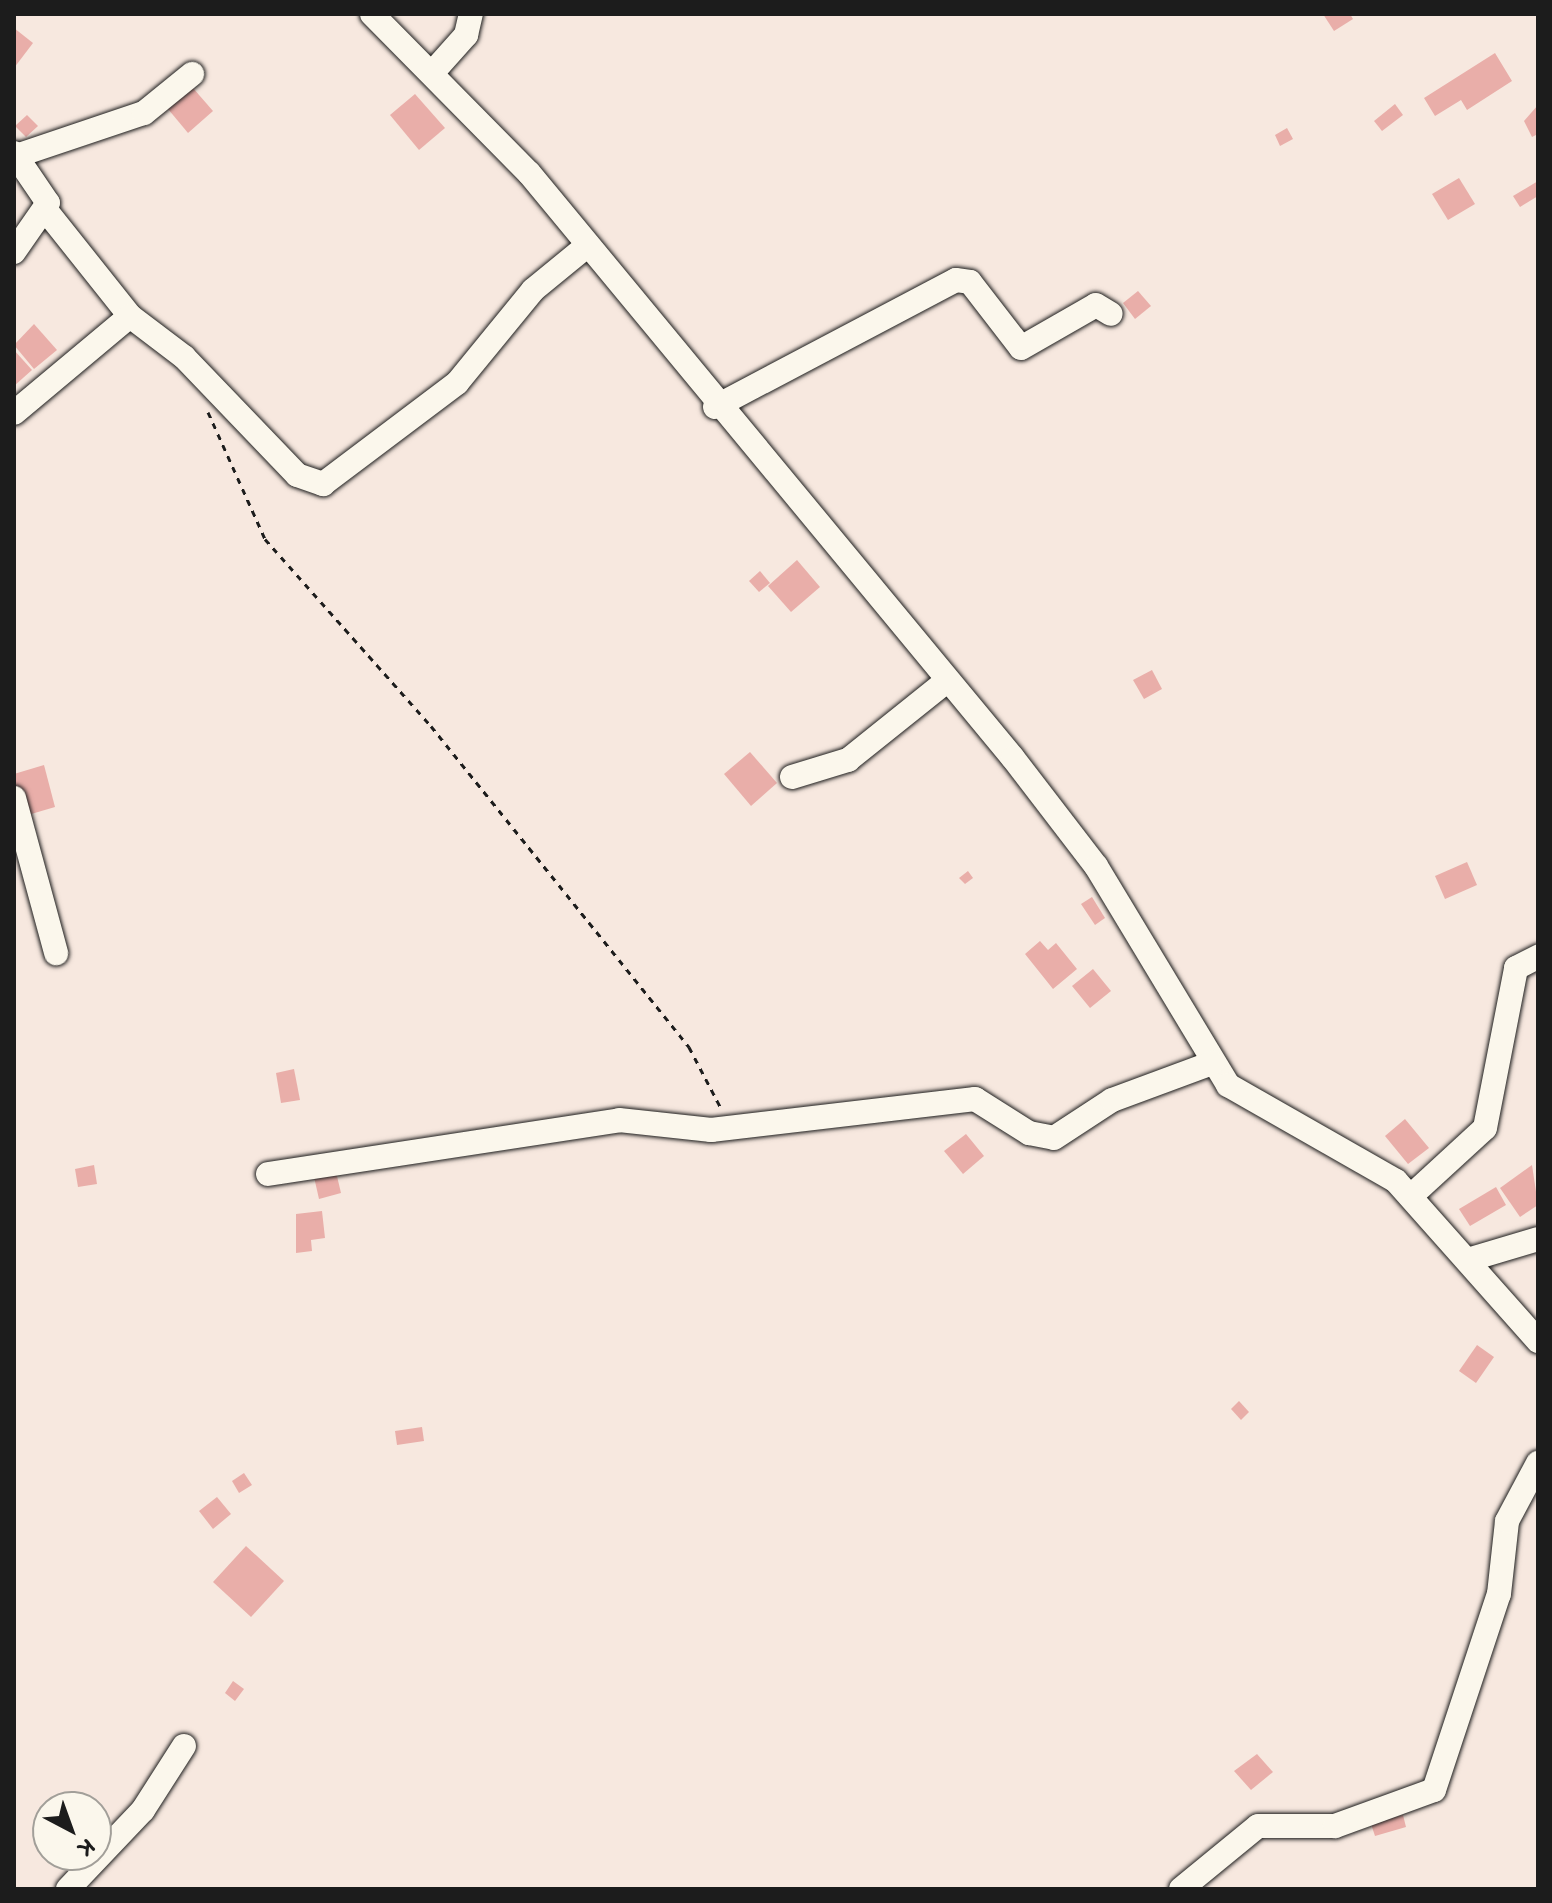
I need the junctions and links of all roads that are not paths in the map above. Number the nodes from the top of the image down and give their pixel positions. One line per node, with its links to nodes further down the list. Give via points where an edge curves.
1 (372, 14): 3 (street)
2 (471, 14): 3 (street, via 466,35)
3 (433, 72): 7 (street)
4 (192, 74): 5 (street, via 144,113)
5 (15, 154): 6 (street, via 39,185)
6 (48, 213): 8 (street); 10 (street)
7 (588, 245): 10 (street, via 533,290 457,383 323,484 297,475 184,357); 11 (street)
8 (14, 252)
9 (1111, 314): 11 (street, via 1096,305 1021,348 970,282 956,280)
10 (130, 316): 12 (street)
11 (715, 407): 13 (street)
12 (14, 413)
13 (944, 683): 14 (street, via 848,760); 18 (street, via 1096,866)
14 (792, 777)
15 (14, 798): 16 (street)
16 (56, 953)
17 (1538, 957): 20 (street, via 1516,968 1485,1128)
18 (1212, 1063): 19 (street, via 1112,1100 1054,1138 1029,1133 975,1099 729,1128 619,1120); 20 (street, via 1228,1085 1357,1154)
19 (268, 1174)
20 (1411, 1196): 22 (street)
21 (1538, 1239): 22 (street)
22 (1471, 1259): 23 (street)
23 (1538, 1341)
24 (1538, 1463): 27 (street, via 1507,1521 1499,1594 1434,1790 1335,1826 1258,1826)
25 (184, 1746): 26 (street, via 143,1810)
26 (68, 1889)
27 (1181, 1889)

